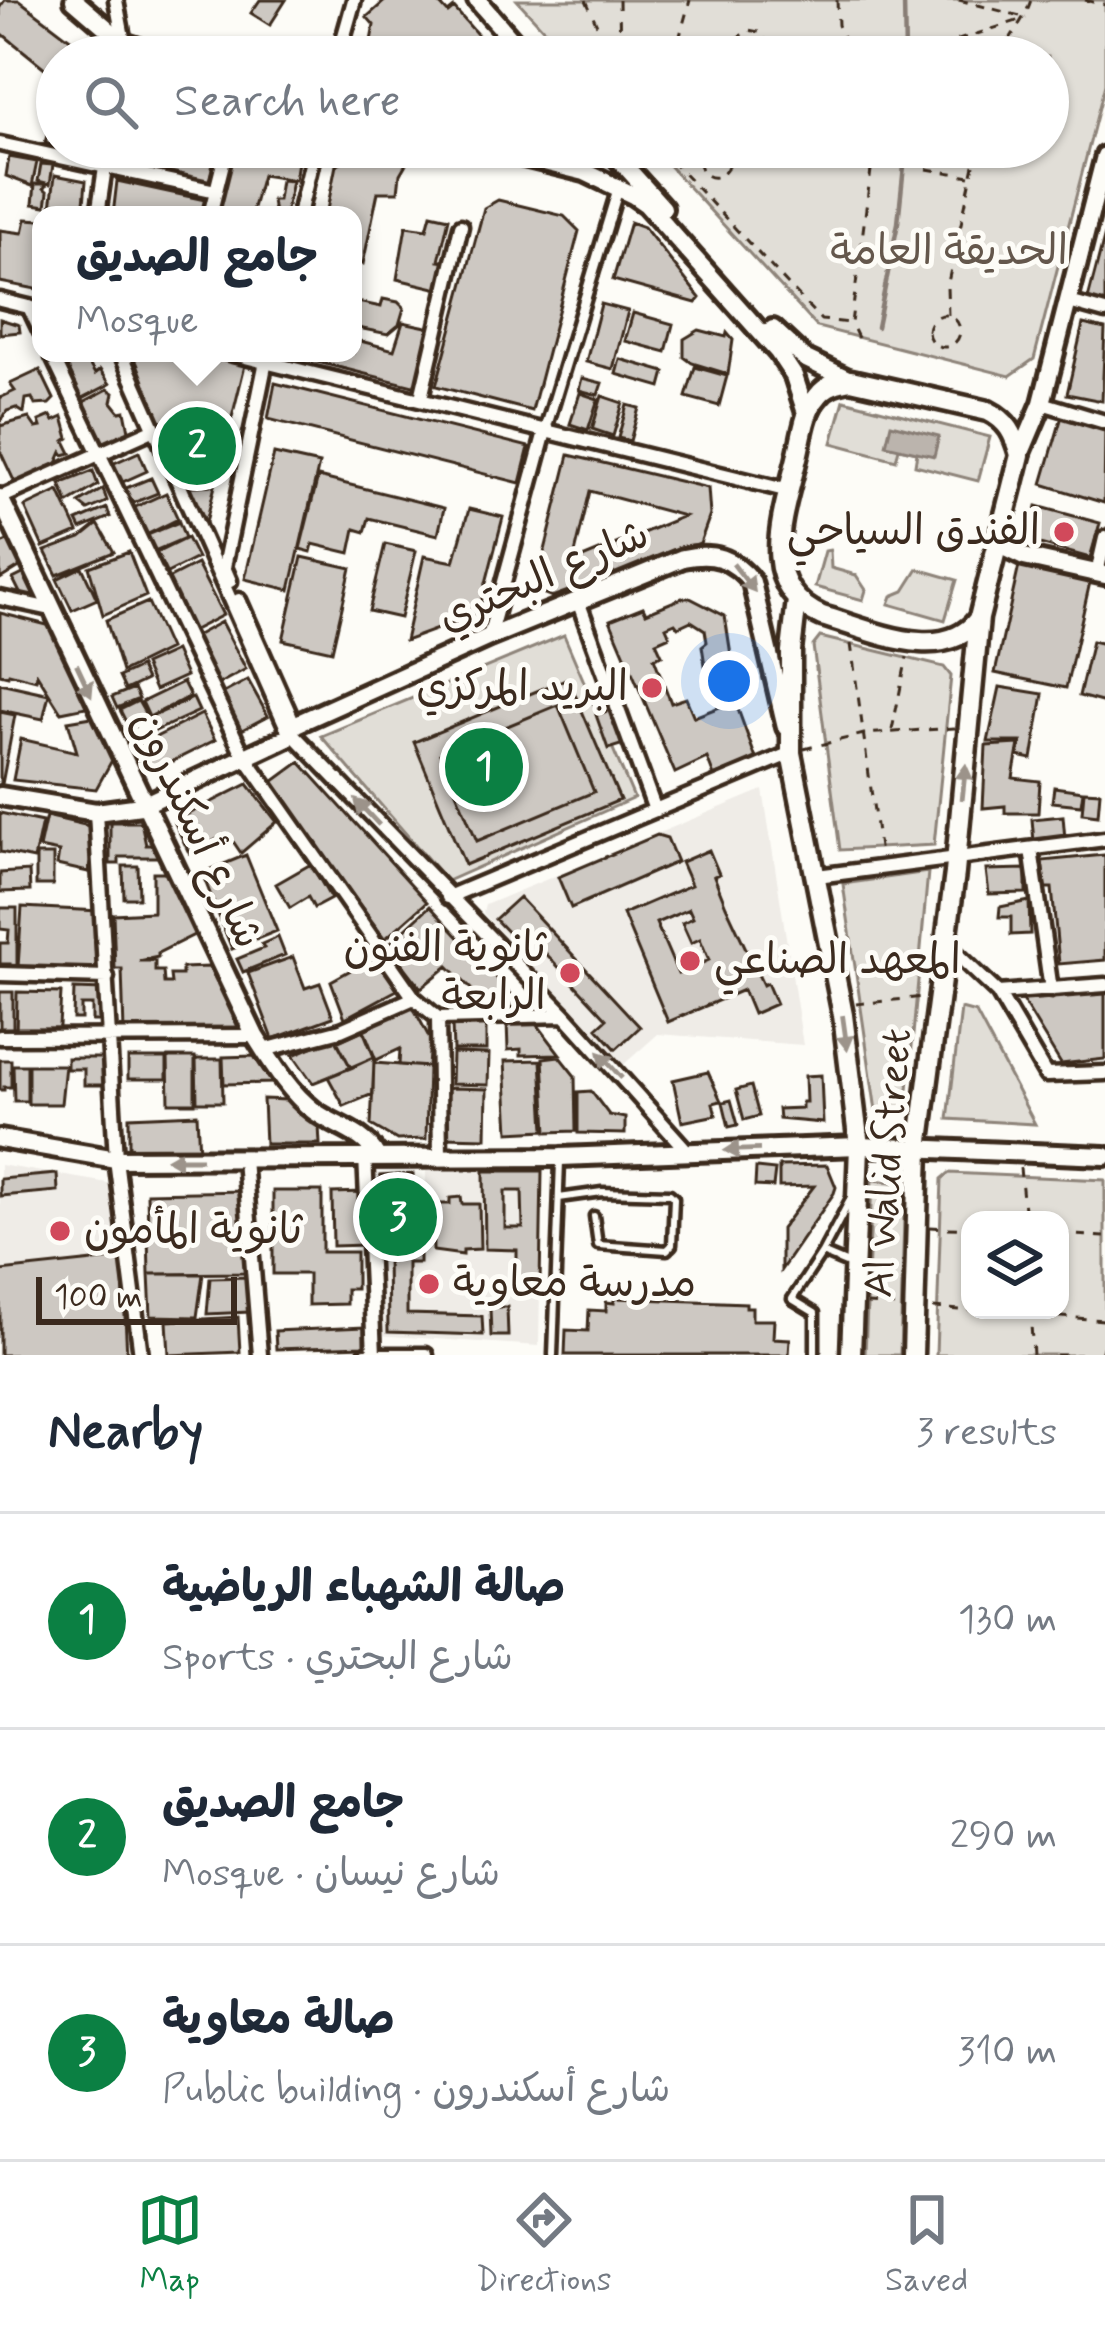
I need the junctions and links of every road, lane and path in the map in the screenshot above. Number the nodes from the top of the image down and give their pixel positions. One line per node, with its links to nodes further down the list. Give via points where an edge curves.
1 (74, 0): 14 (main road)
2 (116, 0): 15 (street)
3 (354, 0): 16 (street)
4 (477, 0): 17 (main road)
5 (586, 0): 18 (path)
6 (619, 0): 19 (path)
7 (690, 0): 20 (path)
8 (837, 0): 21 (path)
9 (958, 0): 13 (path)
10 (1030, 0): 13 (path)
11 (1085, 0): 12 (path)
12 (1105, 5)
13 (1026, 18): 22 (path); 23 (path)
14 (109, 36)
15 (121, 36)
16 (344, 36)
17 (509, 36)
18 (601, 36)
19 (620, 36)
20 (680, 36)
21 (843, 36)
22 (970, 36)
23 (1009, 36)
24 (0, 144): 25 (street)
25 (36, 152)
26 (1105, 156): 41 (main road)
27 (105, 168): 40 (street); 42 (street)
28 (222, 168): 40 (street)
29 (310, 168): 44 (street)
30 (568, 168): 39 (main road)
31 (627, 168): 57 (main road, via 792,349)
32 (678, 168): 51 (path, via 821,320)
33 (701, 168): 34 (path, via 719,178)
34 (728, 168)
35 (871, 168): 51 (path)
36 (974, 168): 38 (path)
37 (927, 169): 38 (path)
38 (972, 176): 50 (path)
39 (619, 186): 60 (main road, via 646,204 778,352); 62 (street)
40 (216, 191): 43 (street)
41 (1100, 196): 47 (main road)
42 (99, 206)
43 (212, 206)
44 (301, 206)
45 (461, 226): 58 (street)
46 (0, 300): 48 (street)
47 (1069, 302): 49 (street); 59 (main road)
48 (32, 307)
49 (1105, 312)
50 (948, 315): 50 (path, via 928,328 939,346 960,335)
51 (851, 323): 52 (path)
52 (858, 338)
53 (55, 362): 64 (street)
54 (126, 362): 63 (street)
55 (265, 362): 79 (street, via 224,567)
56 (285, 362): 58 (street)
57 (851, 380): 60 (main road, via 822,391); 65 (main road, via 988,411 1010,428)
58 (421, 398): 62 (street)
59 (1042, 403): 61 (street); 65 (main road)
60 (807, 416): 66 (main road)
61 (1105, 422)
62 (546, 428): 66 (street); 77 (street)
63 (155, 430): 64 (street); 79 (street)
64 (100, 454): 67 (street); 84 (street)
65 (1020, 455): 69 (main road)
66 (789, 491): 72 (main road, via 778,556)
67 (0, 498): 74 (main road, شارع أسكندرون)
68 (1105, 538): 70 (street)
69 (999, 545): 70 (main road); 75 (main road)
70 (1101, 574)
71 (0, 598): 74 (street)
72 (796, 600): 76 (main road); 83 (main road)
73 (578, 601): 77 (main road, شارع البحتري); 83 (main road, شارع البحتري, one-way to 83, via 706,553 741,568 759,601); 87 (street)
74 (50, 609): 86 (main road, شارع أسكندرون, one-way to 86)
75 (979, 618): 78 (main road, via 947,642); 80 (main road, Al Walid Street)
76 (852, 625): 78 (main road); 82 (path)
77 (490, 637): 79 (main road, شارع البحتري)
78 (911, 640): 81 (path)
79 (293, 728): 84 (main road, شارع البحتري); 94 (street, one-way to 79)
80 (969, 728): 81 (path); 91 (main road, Al Walid Street, one-way to 80)
81 (891, 731): 82 (path)
82 (864, 734): 83 (path); 92 (path)
83 (791, 753): 87 (street); 93 (main road)
84 (246, 758): 86 (main road, شارع البحتري); 102 (street)
85 (0, 796): 88 (main road, شارع البحتري)
86 (144, 805): 88 (main road, شارع البحتري); 108 (main road, شارع أسكندرون)
87 (655, 810): 94 (street)
88 (96, 812): 97 (street)
89 (1105, 839): 90 (street)
90 (1030, 849): 91 (street); 99 (street)
91 (956, 859): 92 (street); 95 (main road, Al Walid Street)
92 (882, 868): 93 (street)
93 (817, 876): 103 (main road)
94 (448, 897): 104 (street)
95 (945, 943): 100 (street); 101 (main road, Al Walid Street)
96 (0, 974): 97 (street)
97 (106, 977): 107 (street)
98 (1105, 985): 99 (street)
99 (1051, 990): 100 (street)
100 (998, 993): 109 (street, via 1046,1075)
101 (938, 996): 103 (path); 113 (main road, Al Walid Street)
102 (414, 998): 105 (street); 108 (street, via 341,1030)
103 (842, 1006): 112 (main road, one-way to 112)
104 (565, 1015): 105 (street); 114 (street, one-way to 104)
105 (438, 1018): 118 (street)
106 (0, 1037): 107 (street)
107 (110, 1037): 108 (street); 121 (street)
108 (259, 1043): 110 (main road, شارع أسكندرون)
109 (1105, 1073)
110 (315, 1112): 116 (main road, شارع أسكندرون, via 364,1140); 117 (main road, via 325,1135)
111 (0, 1139): 121 (main road)
112 (859, 1146): 113 (main road); 114 (main road, one-way to 114); 123 (main road)
113 (919, 1148): 115 (main road); 127 (main road, Al Walid Street)
114 (688, 1152): 120 (main road)
115 (1018, 1152): 119 (main road); 125 (path)
116 (370, 1155): 117 (main road); 118 (main road); 140 (street)
117 (315, 1156): 122 (main road)
118 (440, 1156): 120 (main road)
119 (1105, 1156)
120 (560, 1157): 124 (lane)
121 (116, 1159): 122 (main road, one-way to 121); 141 (street)
122 (244, 1159): 142 (street)
123 (858, 1186): 131 (lane); 132 (main road)
124 (559, 1198): 126 (lane, via 670,1194 670,1248 598,1245); 145 (lane)
125 (1023, 1211)
126 (594, 1216)
127 (917, 1227): 128 (path); 134 (main road, Al Walid Street)
128 (961, 1228)
129 (1069, 1235): 130 (path)
130 (1105, 1237)
131 (821, 1252): 132 (lane); 146 (lane, via 792,1299 815,1313)
132 (854, 1267): 133 (main road)
133 (853, 1303): 134 (path); 147 (main road)
134 (914, 1307): 135 (path); 148 (main road, Al Walid Street)
135 (961, 1309)
136 (1069, 1317): 138 (path)
137 (1030, 1319): 149 (path)
138 (1105, 1320)
139 (1105, 1340): 152 (path)
140 (374, 1354): 143 (street); 144 (street)
141 (141, 1355)
142 (260, 1355)
143 (364, 1355)
144 (426, 1355)
145 (553, 1355)
146 (815, 1355)
147 (850, 1355)
148 (913, 1355)
149 (1033, 1355)
150 (1055, 1355): 151 (path)
151 (1080, 1355)
152 (1101, 1355)

